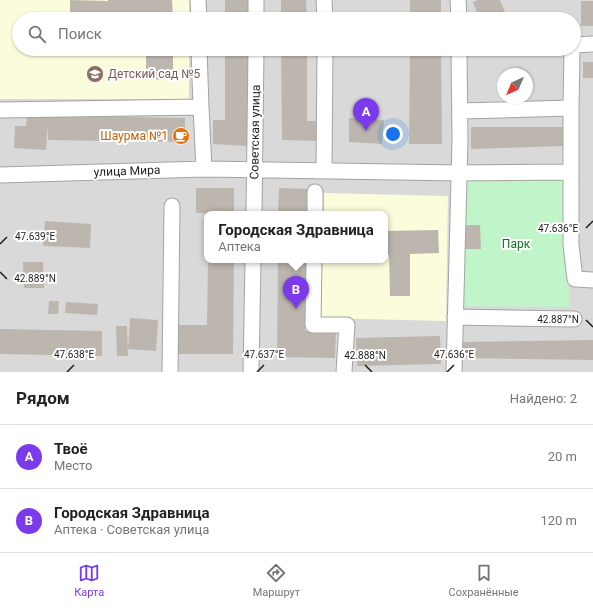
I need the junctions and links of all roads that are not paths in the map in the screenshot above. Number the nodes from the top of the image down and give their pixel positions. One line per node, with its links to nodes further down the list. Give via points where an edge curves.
1 (198, 0): 5 (street)
2 (256, 0): 6 (street)
3 (324, 0): 7 (street)
4 (458, 0): 8 (street)
5 (199, 12)
6 (256, 12)
7 (324, 12)
8 (459, 12)
9 (593, 44): 10 (street)
10 (581, 45)
11 (200, 56): 16 (street)
12 (256, 56): 21 (street, Советская улица)
13 (325, 56): 22 (street)
14 (459, 56): 19 (street)
15 (572, 56): 17 (street)
16 (201, 107): 18 (street); 20 (street)
17 (571, 108): 19 (street); 23 (street)
18 (0, 110)
19 (460, 111): 24 (street)
20 (204, 169): 21 (street, улица Мира); 25 (street, улица Мира)
21 (254, 170): 22 (street, улица Мира); 28 (street, Советская улица)
22 (324, 171): 24 (street, улица Мира)
23 (571, 172): 24 (street, улица Мира); 32 (street, via 571,245 575,279)
24 (459, 173): 33 (street)
25 (0, 175)
26 (316, 192): 29 (street)
27 (172, 206): 35 (street)
28 (254, 211)
29 (315, 211)
30 (253, 263): 36 (street)
31 (314, 263): 37 (street, via 313,325 347,325)
32 (593, 280)
33 (455, 317): 34 (street); 38 (street)
34 (574, 318)
35 (170, 372)
36 (251, 372)
37 (344, 372)
38 (454, 372)

